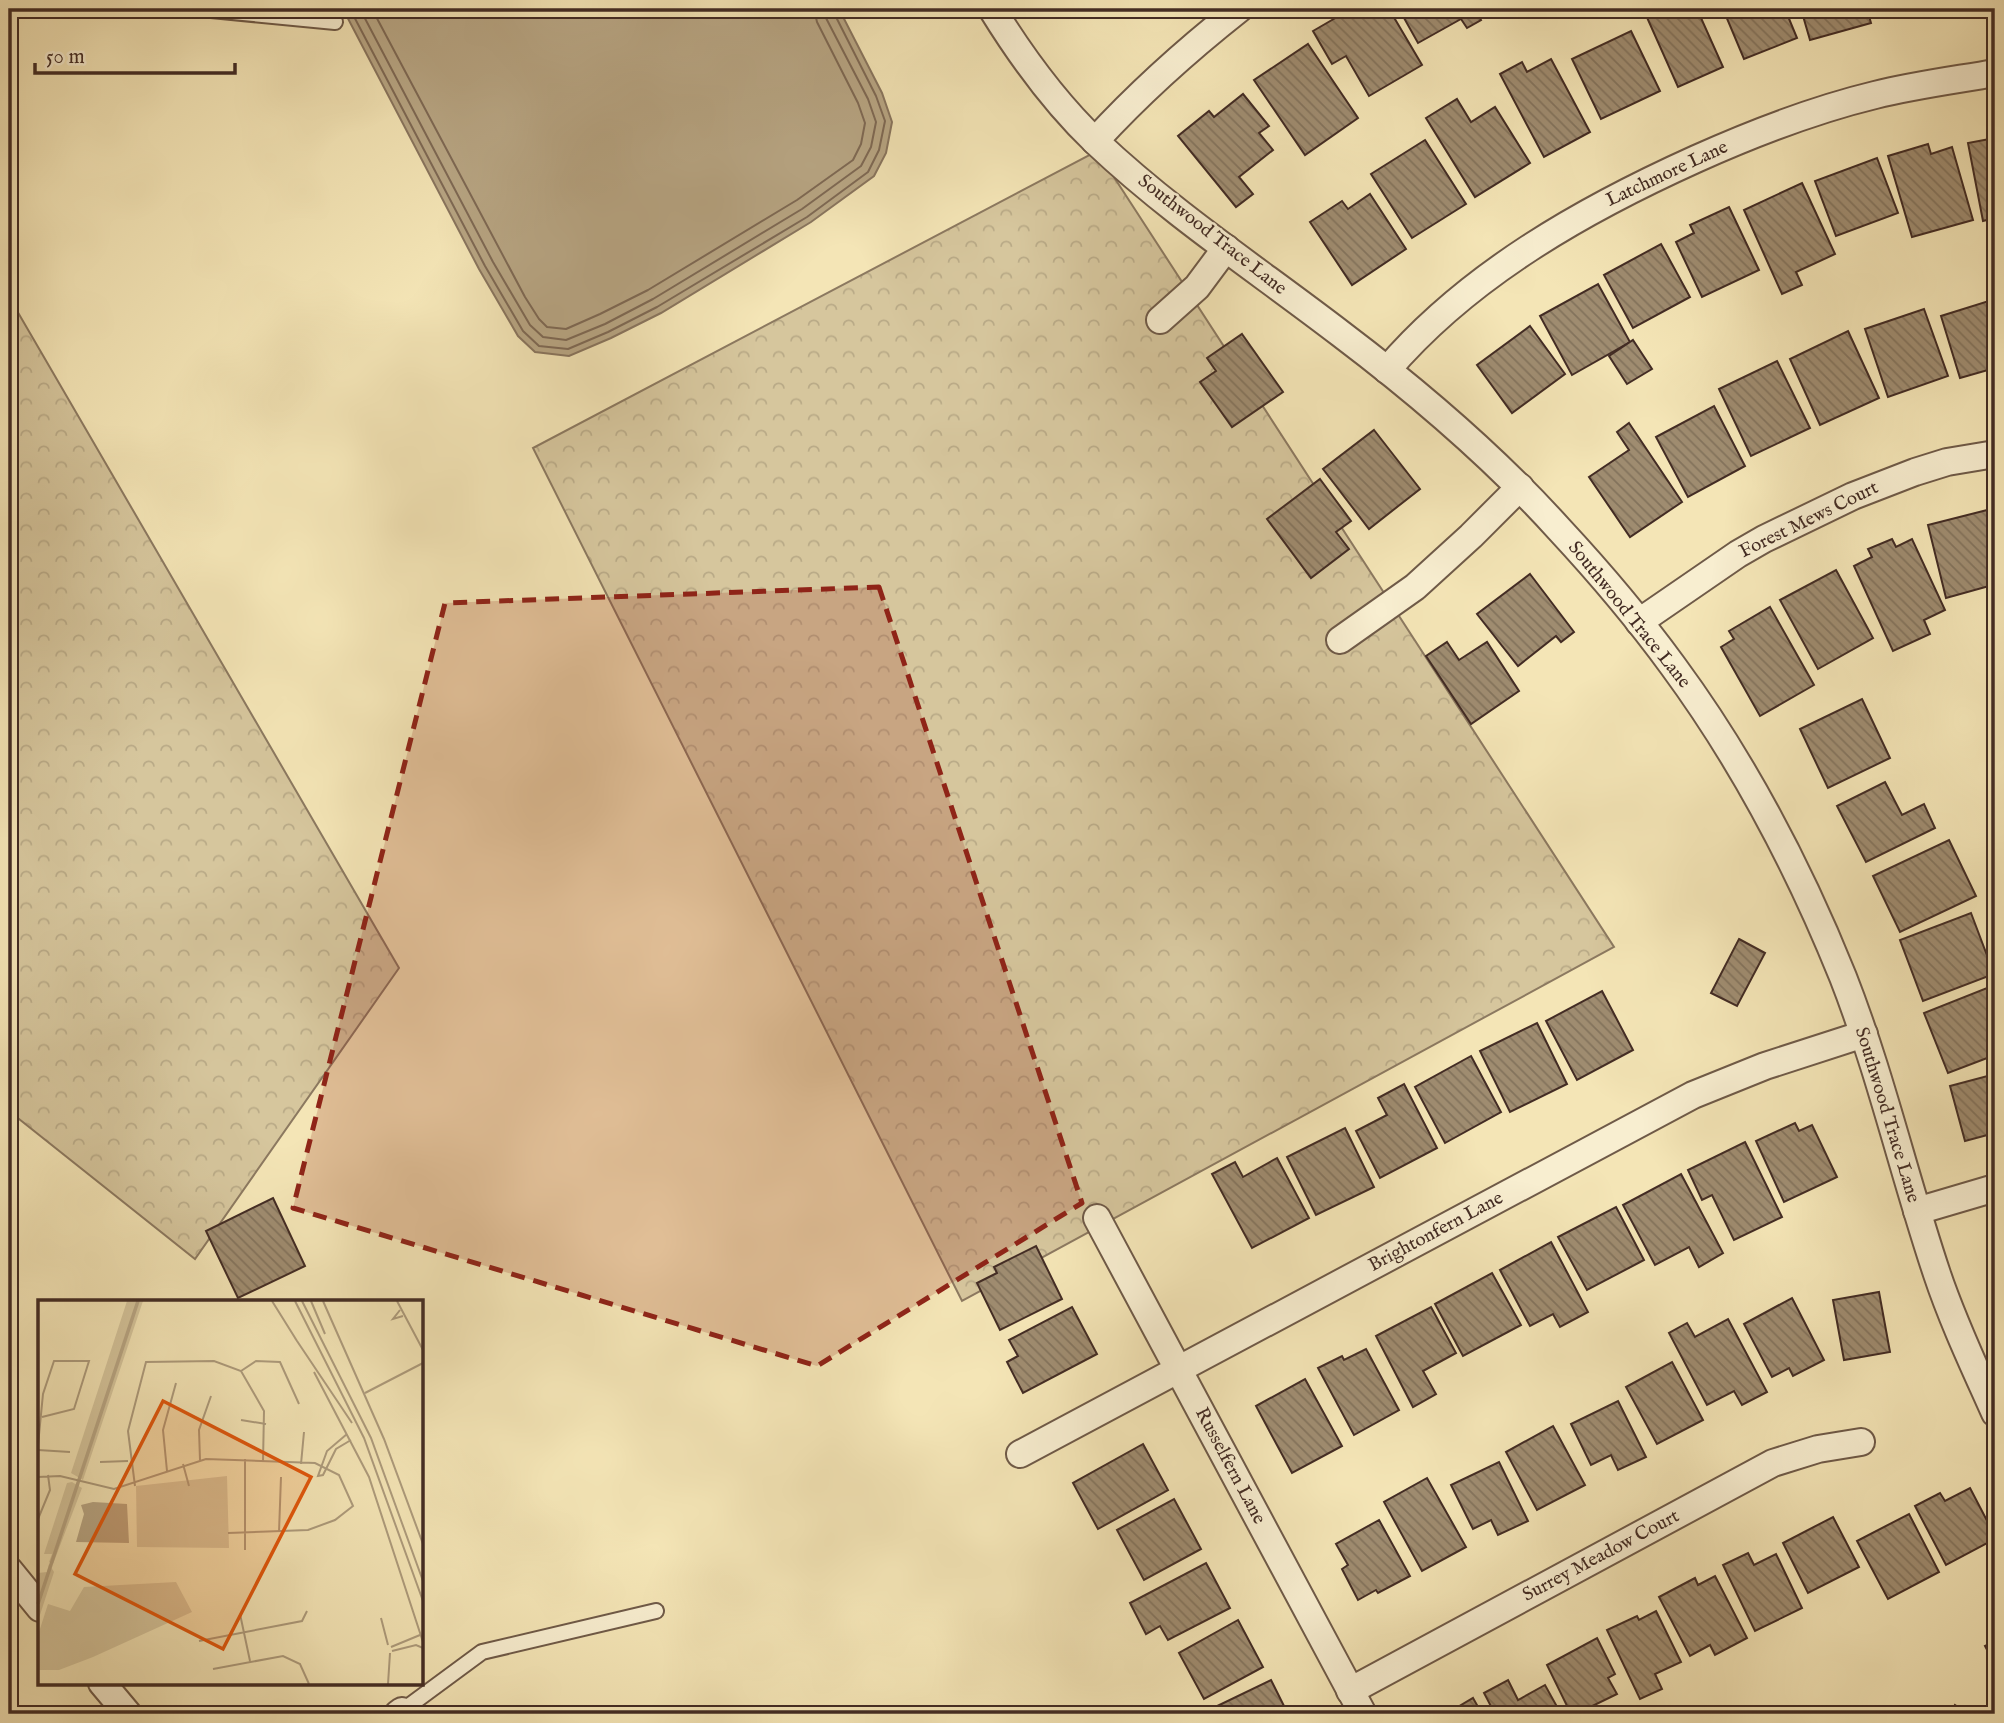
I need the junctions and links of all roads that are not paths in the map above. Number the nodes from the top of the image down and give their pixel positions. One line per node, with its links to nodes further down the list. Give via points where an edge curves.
1 (201, 9): 4 (lane)
2 (992, 9): 6 (street, Southwood Trace Lane, via 1031,68)
3 (1238, 9): 6 (street, via 1189,48)
4 (335, 22)
5 (1995, 73): 9 (street, Latchmore Lane, via 1876,95 1811,113 1661,175 1591,211 1502,268 1437,318)
6 (1095, 141): 7 (street, Southwood Trace Lane)
7 (1226, 248): 8 (street, via 1197,288); 9 (street, Southwood Trace Lane)
8 (1160, 320)
9 (1387, 370): 11 (street, Southwood Trace Lane, via 1480,447)
10 (1995, 454): 12 (street, Forest Mews Court, via 1937,465 1853,496 1765,539)
11 (1520, 487): 12 (street, Southwood Trace Lane); 13 (street, via 1415,587)
12 (1639, 622): 14 (street, Southwood Trace Lane, via 1713,726 1774,829 1808,896)
13 (1340, 640)
14 (1864, 1034): 16 (street, Southwood Trace Lane); 18 (street, Brightonfern Lane, via 1693,1095)
15 (1995, 1188): 16 (street)
16 (1917, 1210): 19 (street, Southwood Trace Lane, via 1938,1279)
17 (1097, 1218): 18 (street, Russelfern Lane)
18 (1179, 1370): 21 (street, Brightonfern Lane); 26 (street, Russelfern Lane)
19 (1995, 1413)
20 (1861, 1443): 26 (street, Surrey Meadow Court, via 1818,1449 1773,1463)
21 (1020, 1454)
22 (9, 1570): 23 (street)
23 (38, 1606)
24 (656, 1611): 27 (lane, via 482,1653)
25 (103, 1684): 28 (street)
26 (1350, 1691): 29 (street, Russelfern Lane)
27 (400, 1713)
28 (128, 1714)
29 (1363, 1714)

